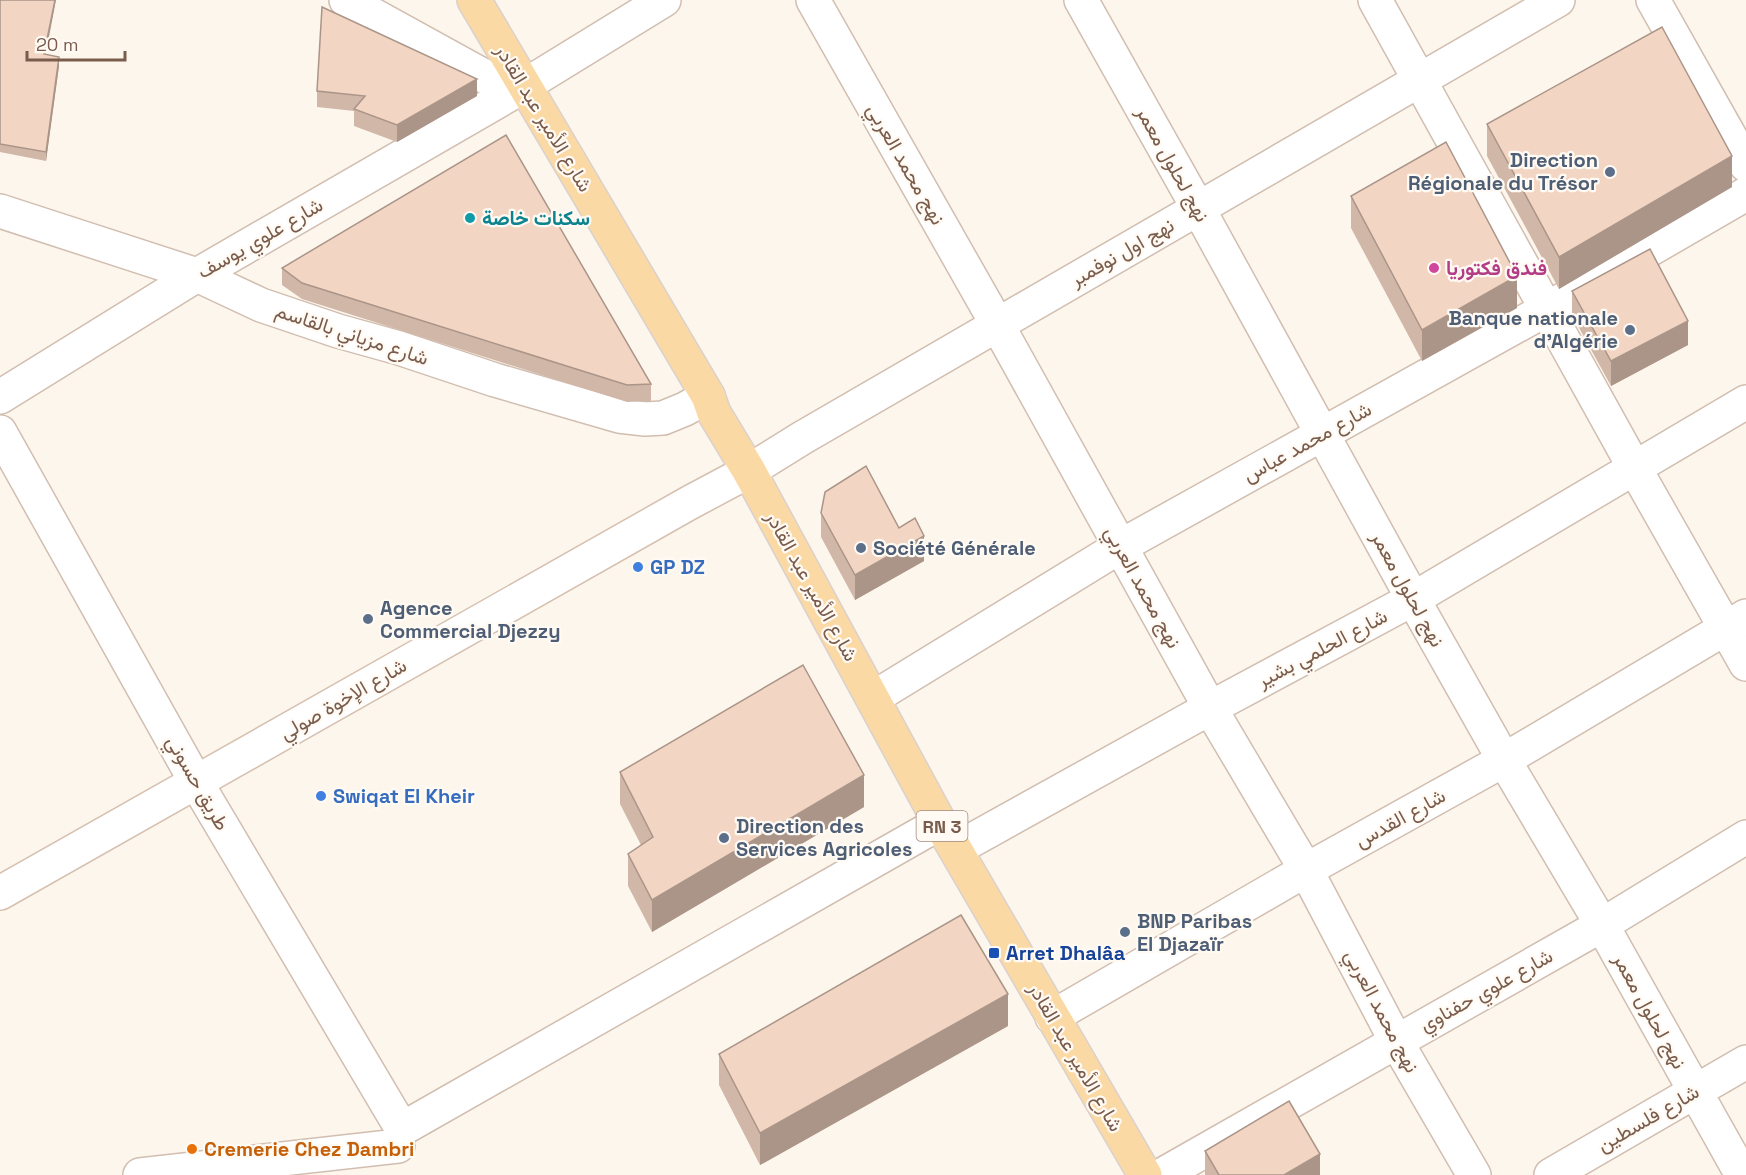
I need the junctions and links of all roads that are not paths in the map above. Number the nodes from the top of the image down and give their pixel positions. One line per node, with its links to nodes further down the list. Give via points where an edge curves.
1 (346, 0): 10 (street)
2 (474, 0): 10 (main road, شارع الأمير عبد القادر / RN 3)
3 (664, 0): 10 (street, شارع علوي يوسف)
4 (813, 0): 17 (street, نهج محمد العربي)
5 (1081, 0): 13 (street, نهج لحلول معمر)
6 (1375, 0): 9 (street)
7 (1558, 0): 9 (street, نهج اول نوفمبر)
8 (1653, 0): 11 (street)
9 (1420, 80): 13 (street, نهج اول نوفمبر); 16 (street)
10 (519, 89): 15 (street, شارع علوي يوسف); 18 (main road, شارع الأمير عبد القادر / RN 3)
11 (1746, 165)
12 (1746, 194): 16 (street, شارع محمد عباس)
13 (1198, 208): 17 (street, نهج اول نوفمبر); 22 (street, نهج لحلول معمر)
14 (0, 211): 15 (street, شارع مزياني بالقاسم)
15 (197, 275): 18 (street, شارع مزياني بالقاسم, via 261,305 338,331 619,416 663,418); 19 (street, شارع علوي يوسف)
16 (1547, 309): 22 (street, شارع محمد عباس); 23 (street)
17 (997, 324): 24 (street, نهج اول نوفمبر); 25 (street, نهج محمد العربي)
18 (708, 396): 24 (main road, شارع الأمير عبد القادر / RN 3)
19 (0, 397)
20 (1746, 402): 23 (street, شارع الحلمي بشير)
21 (0, 432): 32 (street, طريق حسوني)
22 (1322, 433): 25 (street, شارع محمد عباس); 26 (street, نهج لحلول معمر)
23 (1634, 467): 26 (street, شارع الحلمي بشير); 27 (street)
24 (749, 471): 29 (main road, شارع الأمير عبد القادر / RN 3); 32 (street, شارع الإخوة صولي)
25 (1121, 546): 29 (street, شارع محمد عباس); 30 (street, نهج محمد العربي)
26 (1413, 599): 30 (street, شارع الحلمي بشير); 31 (street, نهج لحلول معمر)
27 (1736, 622): 28 (street); 31 (street, شارع القدس)
28 (1746, 664)
29 (873, 698): 33 (main road, شارع الأمير عبد القادر / RN 3)
30 (1210, 708): 33 (street, شارع الحلمي بشير); 35 (street, نهج محمد العربي)
31 (1504, 760): 35 (street, شارع القدس); 37 (street, نهج لحلول معمر)
32 (196, 782): 36 (street, شارع الإخوة صولي); 42 (street, طريق حسوني)
33 (948, 836): 38 (main road, شارع الأمير عبد القادر / RN 3); 42 (street, شارع الحلمي بشير)
34 (1746, 837): 37 (street, شارع علوي حفناوي)
35 (1306, 870): 38 (street, شارع القدس); 39 (street, نهج محمد العربي)
36 (0, 893)
37 (1602, 925): 39 (street, شارع علوي حفناوي); 41 (street, نهج لحلول معمر)
38 (1052, 1017): 44 (main road, شارع الأمير عبد القادر / RN 3)
39 (1396, 1041): 45 (street, شارع علوي حفناوي); 46 (street, نهج محمد العربي)
40 (1746, 1062): 41 (street, شارع فلسطين)
41 (1695, 1092): 47 (street, شارع فلسطين); 48 (street, نهج لحلول معمر)
42 (396, 1150): 43 (street)
43 (140, 1175)
44 (1145, 1175)
45 (1162, 1175)
46 (1474, 1175)
47 (1551, 1175)
48 (1742, 1175)

